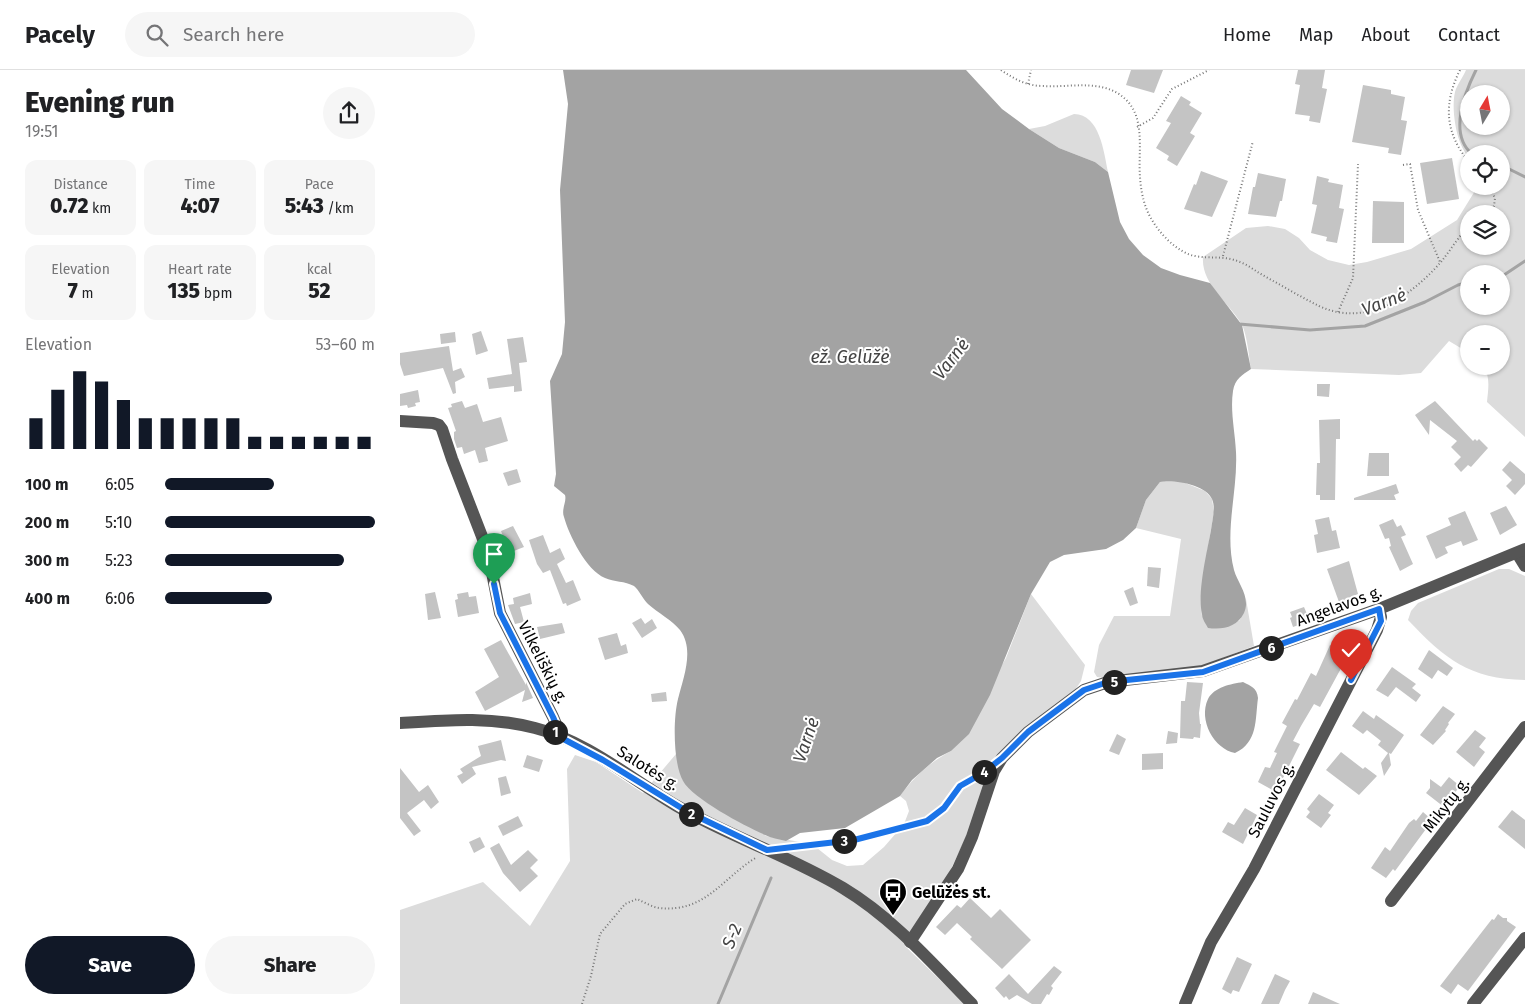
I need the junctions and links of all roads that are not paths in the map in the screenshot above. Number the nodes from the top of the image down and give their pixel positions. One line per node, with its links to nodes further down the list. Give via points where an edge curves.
1 (400, 420): 7 (street, Vilkeliškių g., via 439,425 445,434 488,552 500,613 553,717 556,724)
2 (1521, 551): 3 (street); 4 (street, Angelavos g.)
3 (1525, 566)
4 (1379, 609): 10 (street, Angelavos g., via 1203,672 1108,682 1084,690 1028,732 1002,758 994,771 965,854); 12 (street, Sauluvos g., via 1381,618 1377,630 1254,869 1211,942)
5 (400, 723): 7 (street, Salotės g., via 495,720)
6 (1525, 728): 8 (street, Mikytų g.)
7 (554, 734): 10 (street, Salotės g., via 688,812 820,874 870,906)
8 (1391, 901)
9 (1525, 938): 13 (street)
10 (910, 942): 11 (street, Salotės g.)
11 (972, 1004)
12 (1185, 1004)
13 (1473, 1004)

